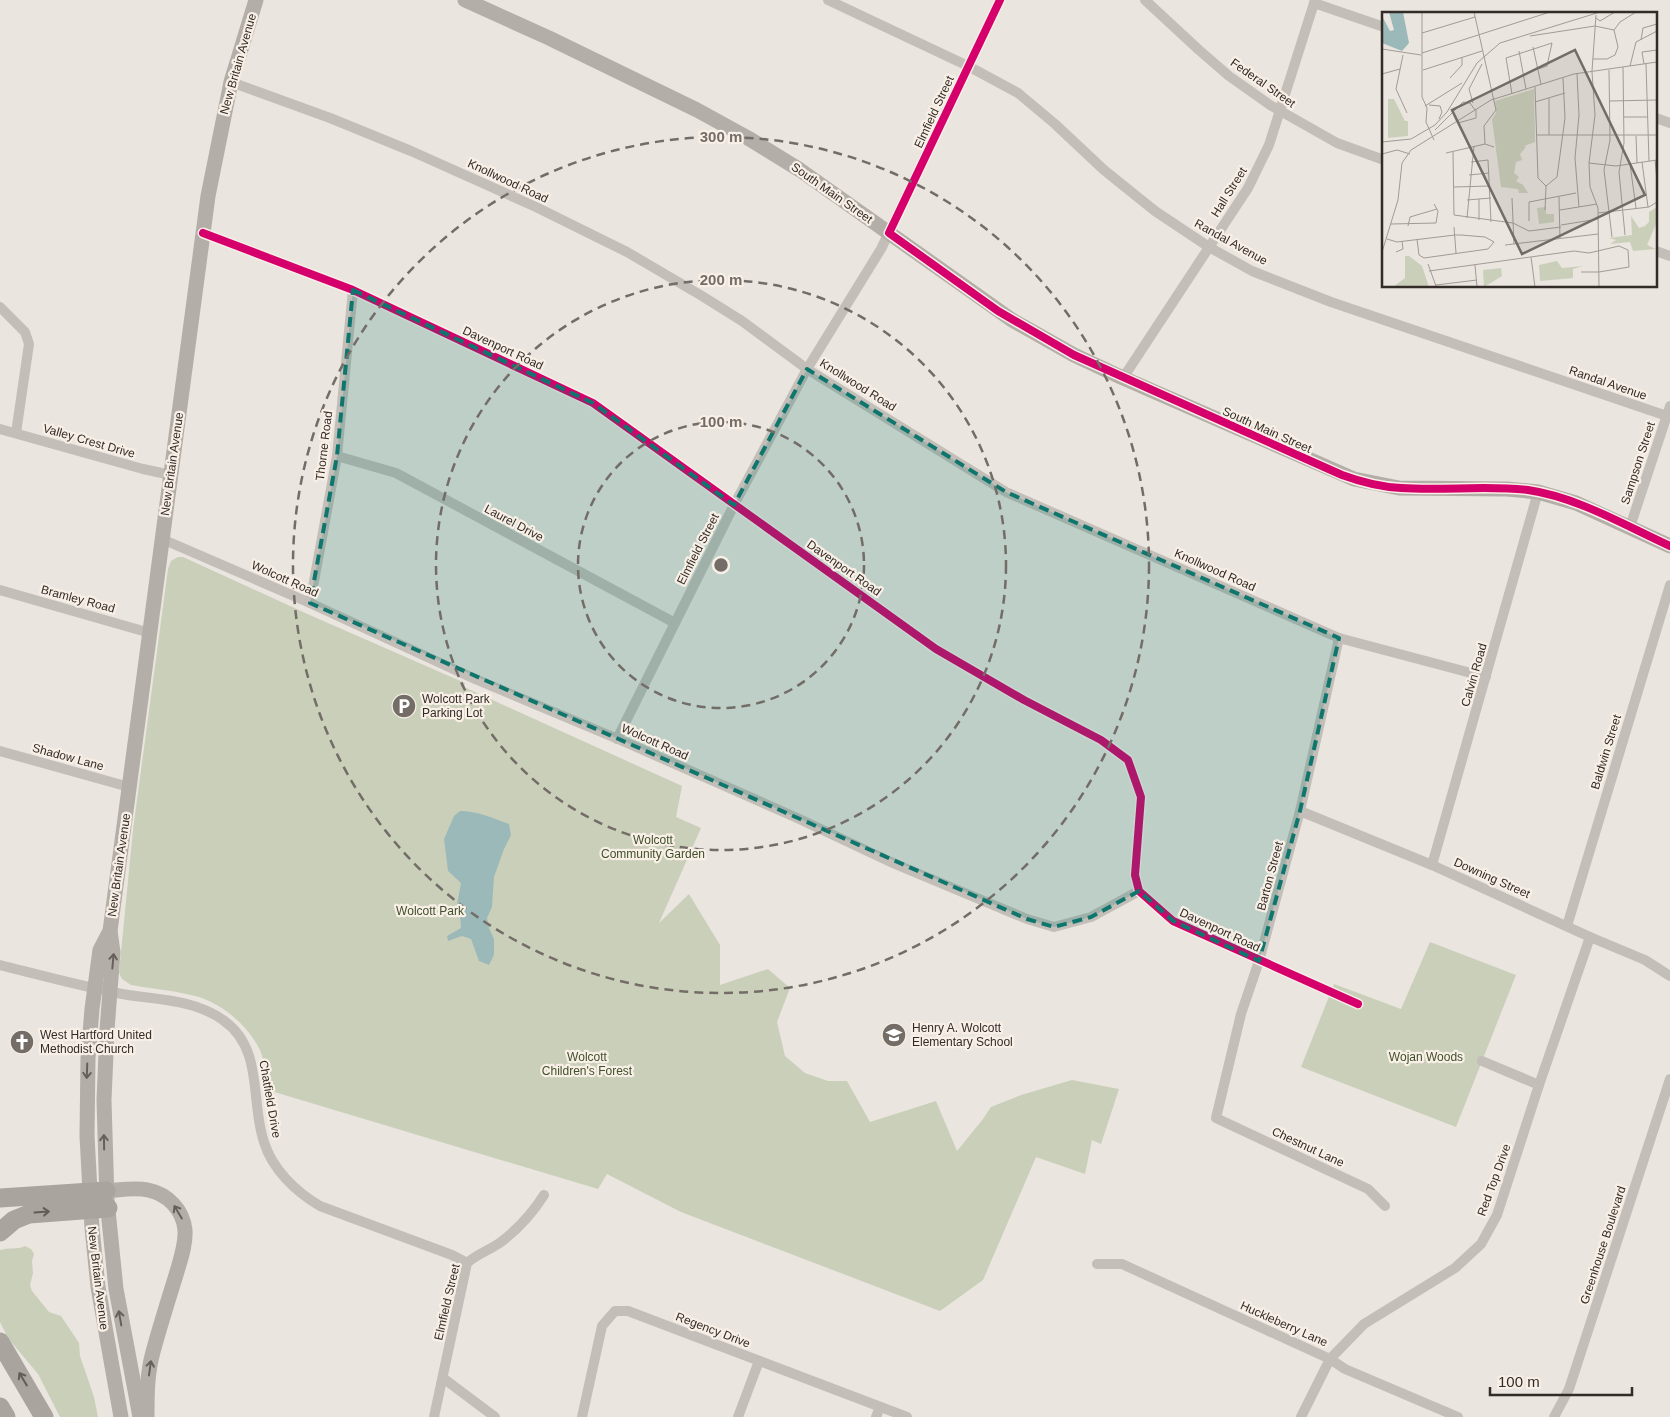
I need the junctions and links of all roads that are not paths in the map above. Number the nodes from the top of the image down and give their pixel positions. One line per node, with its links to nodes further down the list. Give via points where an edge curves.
1 (256, 0): 9 (main road, New Britain Avenue)
2 (465, 0): 15 (main road, South Main Street, via 715,119 800,170)
3 (828, 0): 8 (street, Randal Avenue)
4 (1000, 0): 8 (street, Elmfield Street)
5 (1145, 0): 10 (street, Federal Street, via 1229,76)
6 (1315, 2): 7 (street); 10 (street, Hall Street)
7 (1382, 26)
8 (968, 66): 15 (street, Elmfield Street); 16 (street, Randal Avenue, via 1026,99 1104,170 1155,211)
9 (231, 82): 14 (main road, New Britain Avenue); 21 (street, Knollwood Road, via 369,133 574,225 628,252 702,296)
10 (1280, 112): 13 (street, Federal Street, via 1337,143); 16 (street, Hall Street, via 1260,166)
11 (1658, 119): 12 (street)
12 (1670, 123)
13 (1382, 159)
14 (203, 233): 19 (street, Davenport Road); 27 (main road, New Britain Avenue)
15 (889, 233): 21 (street, Elmfield Street); 22 (main road, South Main Street, via 1012,320)
16 (1209, 247): 22 (street, Hall Street); 23 (street, Randal Avenue, via 1252,270 1331,302)
17 (1658, 252): 18 (street)
18 (1670, 256)
19 (353, 290): 26 (street, Thorne Road); 29 (street, Davenport Road, via 593,403)
20 (0, 307): 25 (street, via 25,332 29,344)
21 (807, 368): 29 (street, Elmfield Street); 38 (street, Knollwood Road, via 1006,492)
22 (1123, 378): 28 (main road, South Main Street, via 1354,479 1399,488)
23 (1669, 413): 30 (street, Sampson Street)
24 (0, 429): 25 (street, Valley Crest Drive)
25 (16, 433): 27 (street, Valley Crest Drive)
26 (337, 456): 35 (street, Thorne Road); 36 (street, Laurel Drive, via 396,473)
27 (171, 475): 31 (main road, New Britain Avenue)
28 (1538, 492): 30 (main road, South Main Street, via 1576,503); 39 (street, Calvin Road)
29 (734, 505): 36 (street, Elmfield Street); 45 (street, Davenport Road, via 936,649 1101,740 1128,760 1141,797 1135,875)
30 (1630, 527): 32 (main road, South Main Street)
31 (162, 539): 35 (street, Wolcott Road); 37 (main road, New Britain Avenue)
32 (1670, 546)
33 (1670, 585): 46 (street, Baldwin Street)
34 (0, 590): 37 (street, Bramley Road)
35 (310, 603): 40 (street, Wolcott Road, via 475,679)
36 (675, 623): 40 (street, Elmfield Street)
37 (150, 633): 42 (main road, New Britain Avenue)
38 (1339, 638): 39 (street, Knollwood Road); 43 (street, Barton Street)
39 (1486, 677): 44 (street, Calvin Road)
40 (617, 739): 45 (street, Wolcott Road, via 895,864 1027,919 1054,927 1091,917)
41 (0, 751): 42 (street, Shadow Lane)
42 (129, 787): 47 (main road, New Britain Avenue)
43 (1300, 811): 44 (street, Downing Street); 49 (street, Barton Street)
44 (1432, 865): 46 (street, Downing Street)
45 (1139, 891): 49 (street, Davenport Road, via 1173,922)
46 (1567, 926): 48 (street, Downing Street)
47 (110, 931): 52 (main road, New Britain Avenue, via 100,950); 53 (main road, New Britain Avenue, one-way to 47, via 114,952)
48 (1590, 937): 51 (street, Downing Street, via 1645,960); 57 (street, Red Top Drive)
49 (1259, 961): 54 (street, Davenport Road); 58 (street, Barton Street, via 1241,1014)
50 (0, 965): 52 (street, Chatfield Drive)
51 (1670, 976)
52 (94, 988): 53 (street, Chatfield Drive); 61 (main road, New Britain Avenue, one-way to 61, via 89,1033 87,1136)
53 (110, 991): 61 (main road, New Britain Avenue, one-way to 53); 64 (street, Chatfield Drive, via 204,1008 226,1021 241,1039 251,1060 264,1142 275,1164 296,1189 320,1206)
54 (1358, 1004)
55 (1482, 1061): 57 (street)
56 (1670, 1079): 85 (street, Greenhouse Boulevard, via 1569,1389)
57 (1539, 1085): 67 (street, Red Top Drive, via 1497,1215 1481,1244 1455,1268 1364,1324)
58 (1216, 1118): 62 (street, Chestnut Lane, via 1368,1189)
59 (544, 1196): 64 (street, Elmfield Street, via 517,1229)
60 (0, 1198): 61 (highway)
61 (98, 1200): 63 (highway, one-way to 61, via 10,1222 25,1215); 74 (main road, New Britain Avenue, via 95,1260); 75 (main road, New Britain Avenue, one-way to 61); 76 (main road, one-way to 61, via 151,1360 184,1245 184,1223 173,1204 156,1192 140,1189)
62 (1385, 1206)
63 (0, 1232)
64 (467, 1263): 69 (street, Elmfield Street)
65 (1097, 1264): 67 (street, Huckleberry Lane, via 1122,1264)
66 (0, 1342): 73 (highway, one-way to 66)
67 (1330, 1359): 83 (street, Red Top Drive); 84 (street, Huckleberry Lane, via 1345,1369)
68 (758, 1361): 71 (street, Regency Drive); 79 (street, Regency Drive, via 628,1311 615,1312 602,1326); 80 (street)
69 (443, 1378): 77 (street, Elmfield Street); 78 (street)
70 (0, 1407): 72 (highway)
71 (880, 1407): 81 (street); 82 (street, Regency Drive)
72 (6, 1417)
73 (44, 1417)
74 (121, 1417)
75 (140, 1417)
76 (147, 1417)
77 (434, 1417)
78 (495, 1417)
79 (582, 1417)
80 (738, 1417)
81 (876, 1417)
82 (907, 1417)
83 (1300, 1417)
84 (1458, 1417)
85 (1554, 1417)

